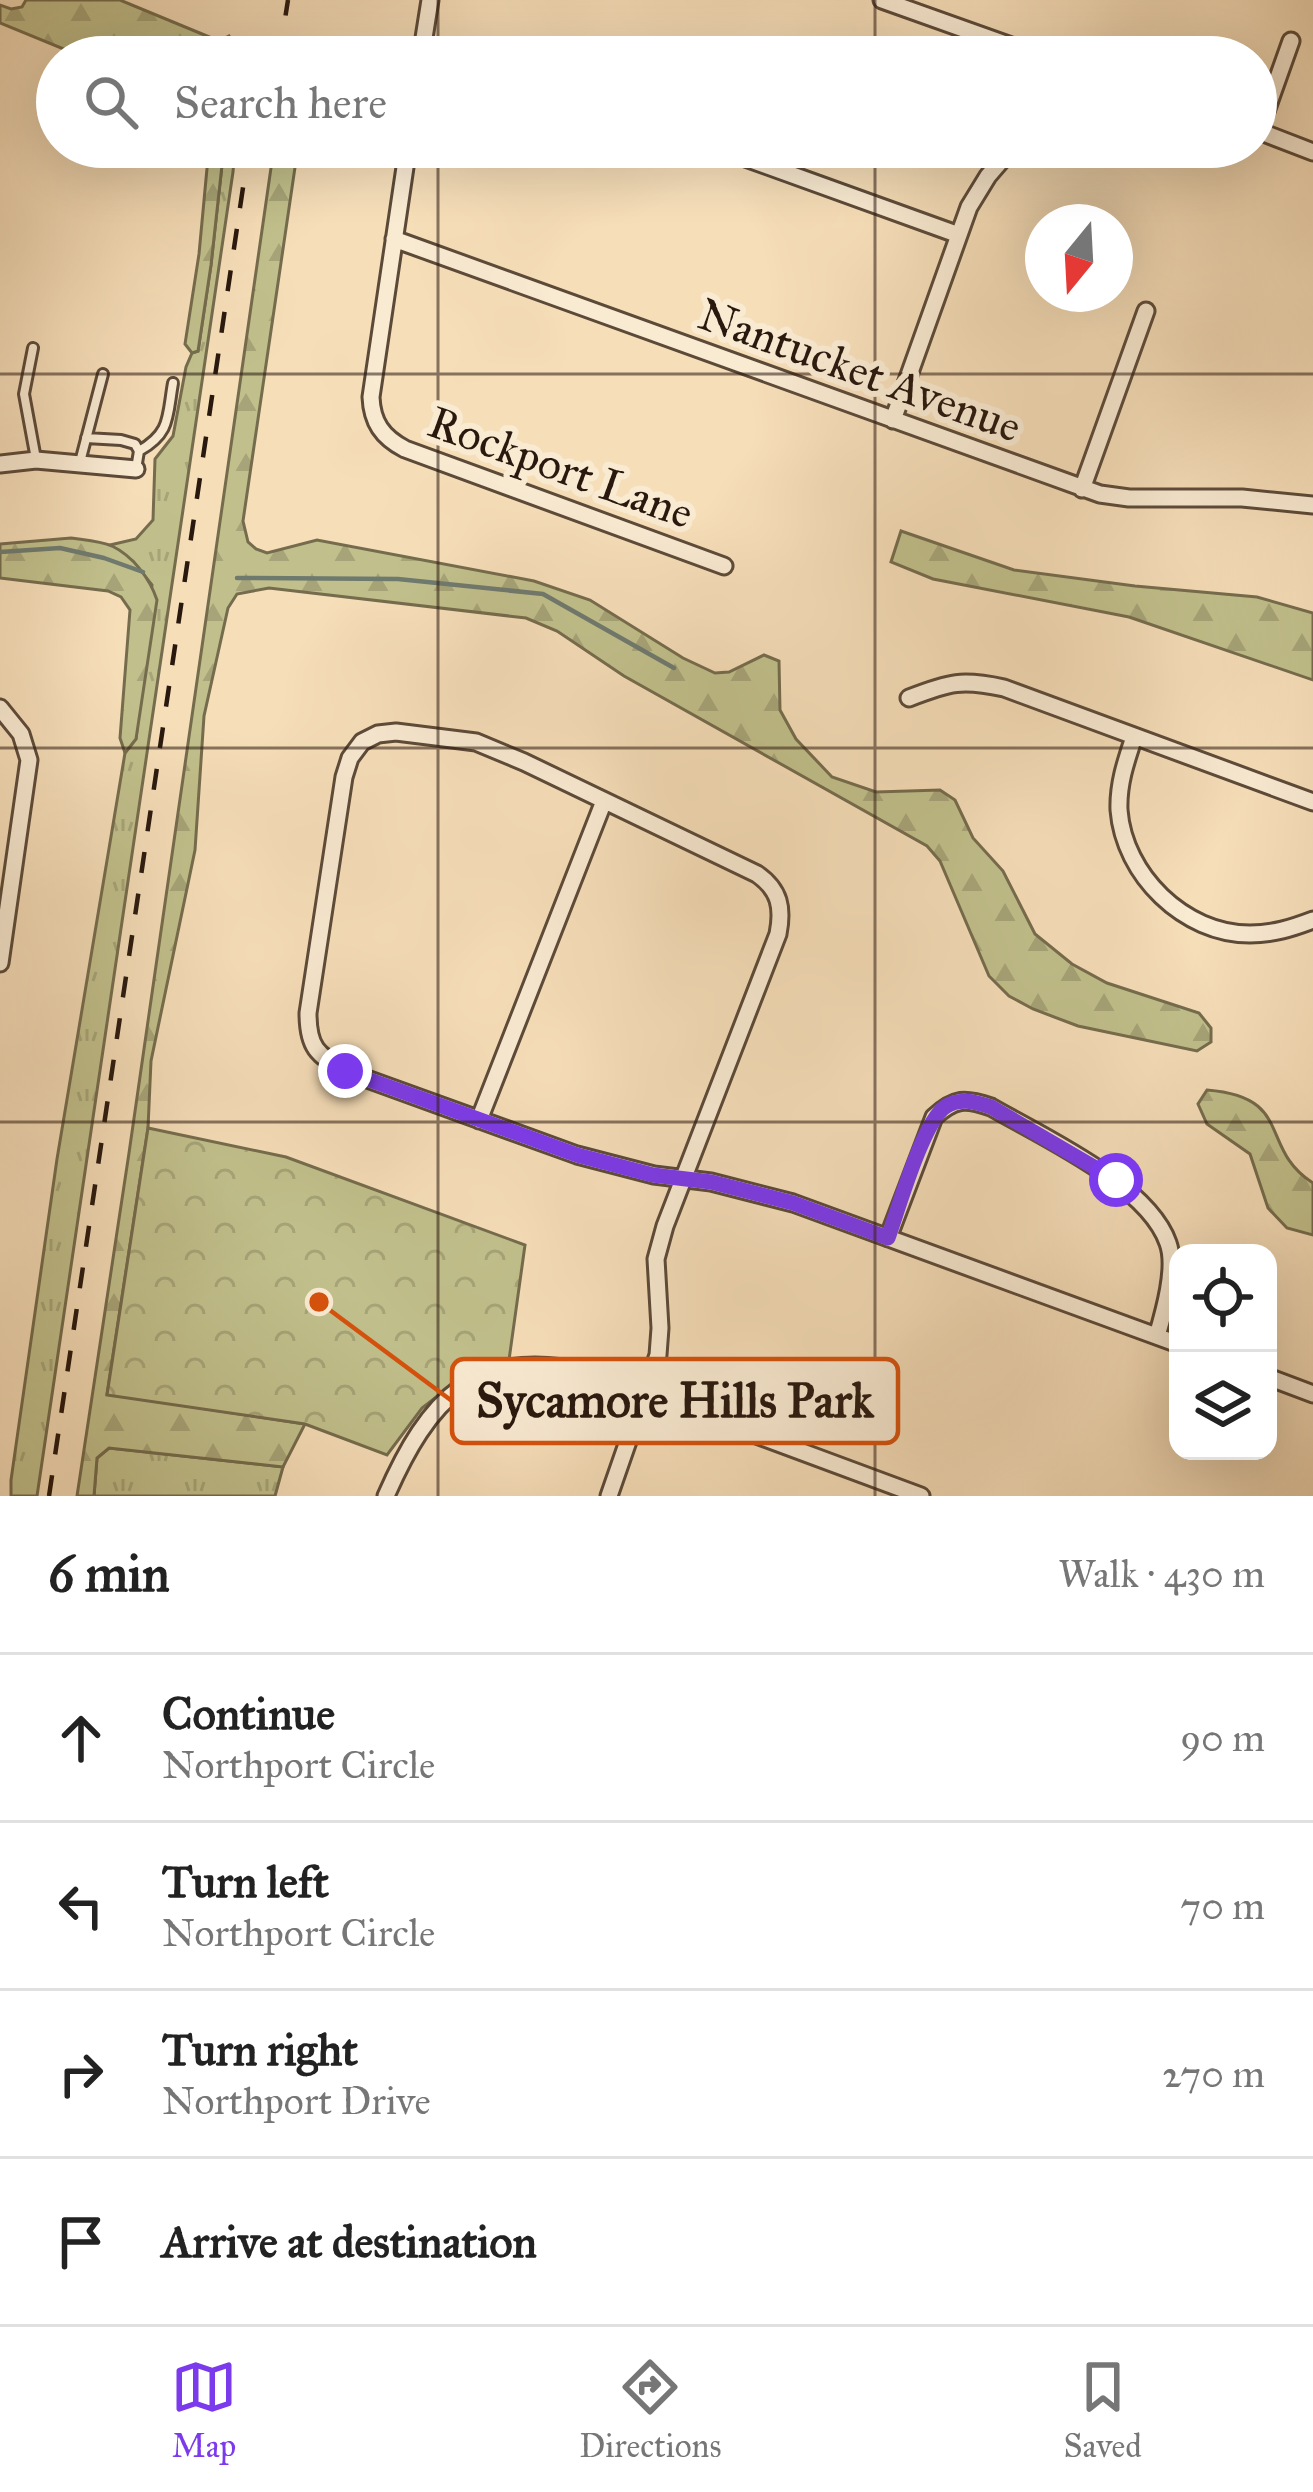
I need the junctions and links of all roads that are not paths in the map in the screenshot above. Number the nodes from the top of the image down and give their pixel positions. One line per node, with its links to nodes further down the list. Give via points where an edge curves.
1 (430, 0): 3 (street)
2 (882, 0): 4 (street)
3 (424, 36)
4 (983, 36)
5 (1291, 41): 6 (street)
6 (1277, 78)
7 (1277, 138): 8 (street)
8 (1313, 152)
9 (405, 168): 13 (street)
10 (772, 168): 12 (street)
11 (994, 168): 12 (street)
12 (958, 236): 18 (street)
13 (394, 239): 18 (street, Nantucket Avenue); 27 (street, Rockport Lane, via 371,397 371,413 389,441)
14 (1146, 311): 25 (street)
15 (33, 348): 21 (lane, via 24,394)
16 (103, 374): 19 (lane)
17 (173, 383): 20 (lane, via 165,431)
18 (893, 420): 25 (street, Nantucket Avenue)
19 (86, 439): 20 (lane, via 121,440); 23 (lane)
20 (139, 451): 24 (lane)
21 (36, 460): 22 (street); 23 (street)
22 (0, 464)
23 (80, 464): 24 (street)
24 (136, 470)
25 (1082, 489): 26 (street, Nantucket Avenue)
26 (1313, 505)
27 (724, 566)
28 (909, 698): 30 (street, via 969,681)
29 (0, 708): 34 (street, via 29,760)
30 (1134, 737): 32 (street); 33 (street, via 1119,811 1147,882 1208,926 1245,934)
31 (604, 801): 35 (street); 35 (street, via 476,742 396,731 362,742 350,758 311,1042 345,1071); 36 (street, via 757,874 779,897 778,934)
32 (1313, 802)
33 (1313, 920)
34 (0, 963)
35 (479, 1120): 36 (street, via 577,1155)
36 (685, 1178): 37 (street, via 793,1203); 42 (street, via 656,1259 660,1328)
37 (888, 1238): 38 (street); 38 (street, via 934,1117 970,1100 991,1107 1142,1200 1170,1245)
38 (1157, 1336): 39 (street)
39 (1169, 1341)
40 (1277, 1380): 41 (street)
41 (1313, 1394)
42 (646, 1395): 43 (street, via 550,1366 484,1376 431,1413); 44 (street); 45 (street)
43 (386, 1496)
44 (609, 1496)
45 (922, 1496)

